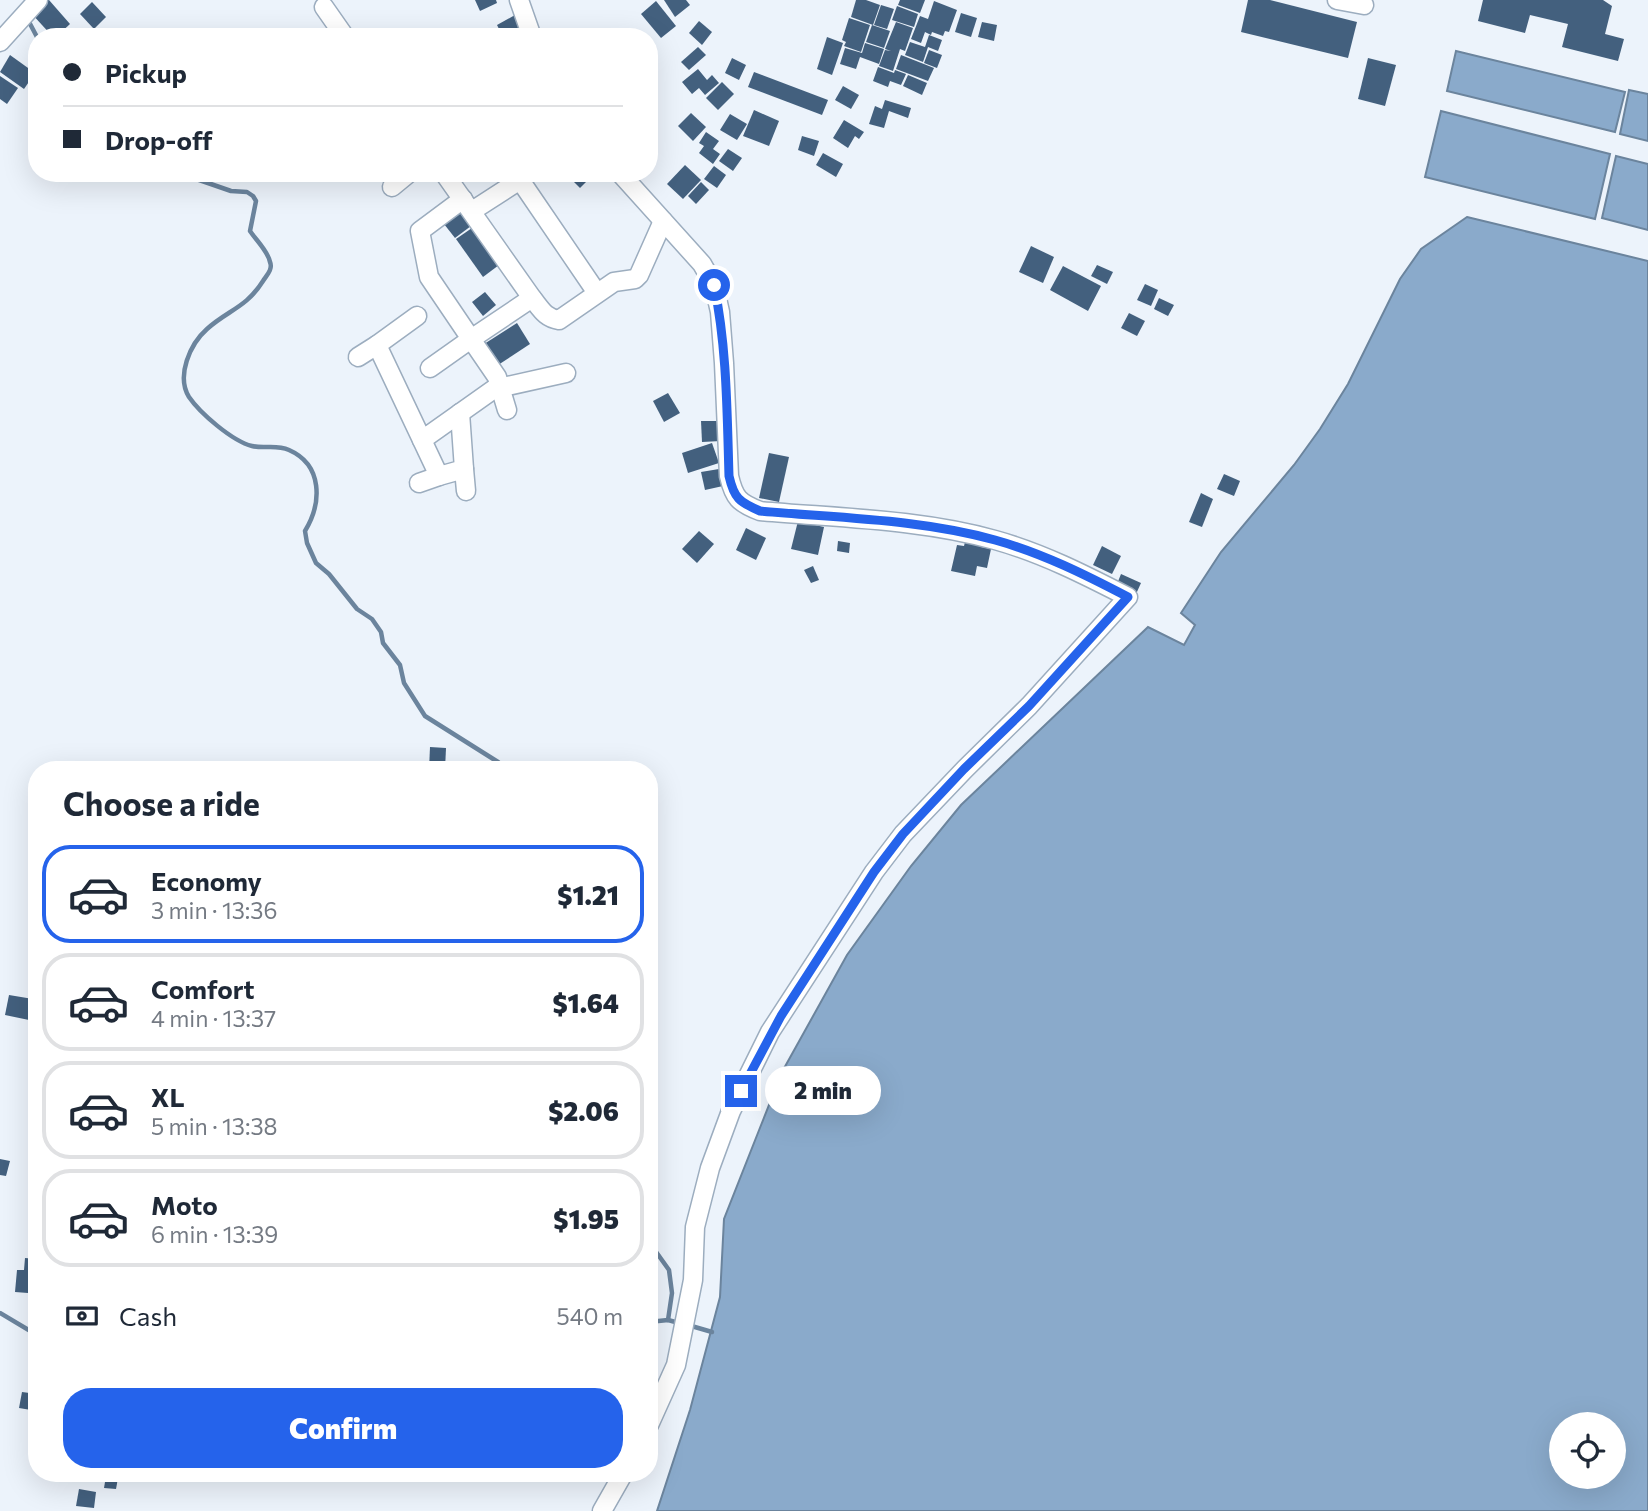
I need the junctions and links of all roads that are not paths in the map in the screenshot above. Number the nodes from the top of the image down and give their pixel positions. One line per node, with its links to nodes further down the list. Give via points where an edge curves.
1 (519, 0): 7 (street)
2 (1337, 0): 4 (street)
3 (36, 2): 8 (street)
4 (1364, 5)
5 (324, 7): 6 (street)
6 (339, 28)
7 (529, 28)
8 (0, 42)
9 (398, 182): 14 (street)
10 (451, 182): 15 (street)
11 (516, 182): 15 (street)
12 (521, 182): 17 (street)
13 (628, 182): 16 (street)
14 (392, 187)
15 (468, 205): 18 (street); 20 (street, via 420,231 429,276)
16 (663, 221): 17 (street, via 639,275); 33 (street, via 702,264 714,285 720,312 729,476 733,492 743,504 760,511 893,523 994,540 1031,551 1128,597 903,834 765,1043 714,1157 695,1227 693,1280 676,1365)
17 (597, 293): 18 (street, via 559,320 547,317)
18 (532, 298): 20 (street)
19 (417, 316): 21 (street)
20 (471, 340): 23 (street); 25 (street)
21 (377, 345): 22 (street); 28 (street)
22 (358, 357)
23 (430, 368)
24 (566, 373): 25 (street)
25 (501, 389): 26 (street); 27 (street, via 494,389)
26 (507, 410)
27 (460, 413): 28 (street); 29 (street)
28 (422, 439): 30 (street)
29 (464, 469): 30 (street); 32 (street)
30 (439, 476): 31 (street)
31 (419, 483)
32 (466, 491)
33 (658, 1405)
34 (618, 1482): 35 (street)
35 (602, 1511)

